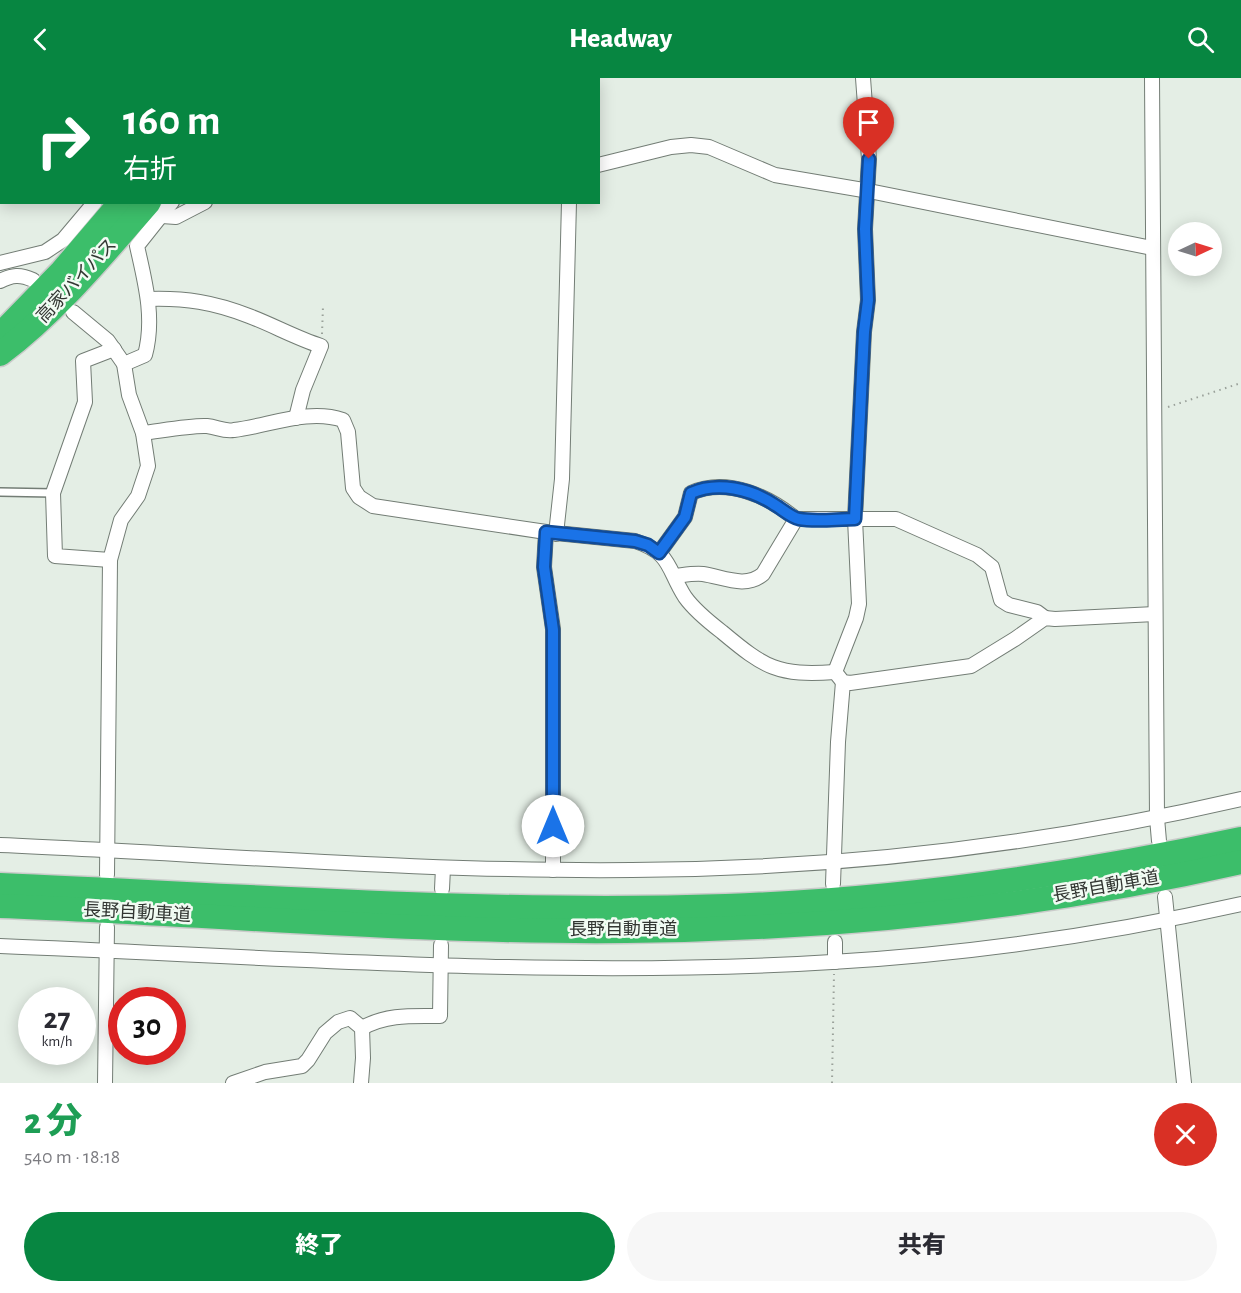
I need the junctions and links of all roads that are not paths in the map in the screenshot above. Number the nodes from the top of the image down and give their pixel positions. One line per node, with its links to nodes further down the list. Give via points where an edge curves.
1 (863, 78): 4 (street)
2 (1152, 78): 10 (street)
3 (600, 165): 4 (street, via 691,144 709,147 776,175)
4 (869, 191): 10 (street); 25 (street, via 865,229 868,300)
5 (93, 204): 11 (street, via 63,240 45,252)
6 (119, 204): 16 (highway, 高家バイパス)
7 (201, 204): 9 (street, via 176,217)
8 (569, 204): 26 (street, via 562,479)
9 (155, 209): 14 (street, via 137,246); 18 (highway, 高家バイパス, via 46,316)
10 (1152, 248): 30 (street)
11 (0, 263)
12 (33, 280): 13 (street, via 11,275)
13 (0, 281)
14 (149, 299): 19 (street, via 145,355); 20 (street, via 183,298 221,306 321,346)
15 (73, 312): 17 (street)
16 (0, 335)
17 (114, 349): 19 (street); 23 (street, via 83,361 85,402)
18 (0, 354)
19 (124, 364): 21 (street, via 129,395)
20 (296, 418): 21 (street, via 232,431 208,426); 26 (street, via 331,416 343,420 348,432 353,488 374,506)
21 (143, 433): 28 (street, via 148,466 138,496 121,520)
22 (0, 492): 23 (lane)
23 (53, 493): 28 (street, via 55,556)
24 (796, 519): 25 (street); 27 (street, via 770,501 737,489 701,488 691,493 685,517); 29 (street, via 756,580 732,582 693,573)
25 (855, 519): 31 (street, via 896,519 976,555 992,567 1001,600); 32 (street, via 859,604)
26 (551, 533): 27 (street, via 635,541); 42 (street, via 544,567 553,630)
27 (659, 553): 29 (street)
28 (110, 560): 38 (street)
29 (675, 576): 32 (street, via 701,615 752,657 785,671)
30 (1155, 614): 31 (street); 34 (street)
31 (1045, 618): 32 (street, via 971,666 850,683)
32 (839, 677): 39 (street)
33 (1241, 799): 34 (street)
34 (1157, 818): 36 (street); 39 (street, via 966,848)
35 (1241, 839): 45 (highway, 長野自動車道, via 1081,871 959,887 729,906 505,907)
36 (1159, 841)
37 (0, 845): 38 (street)
38 (108, 851): 41 (street); 43 (street)
39 (833, 861): 42 (street, via 658,870); 44 (street)
40 (1241, 862): 49 (highway, 長野自動車道, via 1082,893 959,910 731,928 625,931 350,925)
41 (443, 868): 42 (street); 46 (street)
42 (554, 870)
43 (107, 875)
44 (833, 884)
45 (0, 885)
46 (442, 889)
47 (1165, 897): 50 (street)
48 (1241, 904): 50 (street)
49 (0, 906)
50 (1167, 919): 56 (street, via 1004,945); 62 (street)
51 (107, 927): 55 (street)
52 (835, 942): 56 (street)
53 (441, 945): 57 (street)
54 (0, 946): 55 (street)
55 (106, 951): 57 (street); 59 (street)
56 (835, 962): 57 (street, via 629,968)
57 (442, 966): 58 (street, via 440,1016 393,1016)
58 (362, 1028): 60 (street, via 354,1019 345,1018 326,1033 302,1066 265,1072); 61 (street)
59 (105, 1083)
60 (233, 1083)
61 (361, 1083)
62 (1184, 1083)

